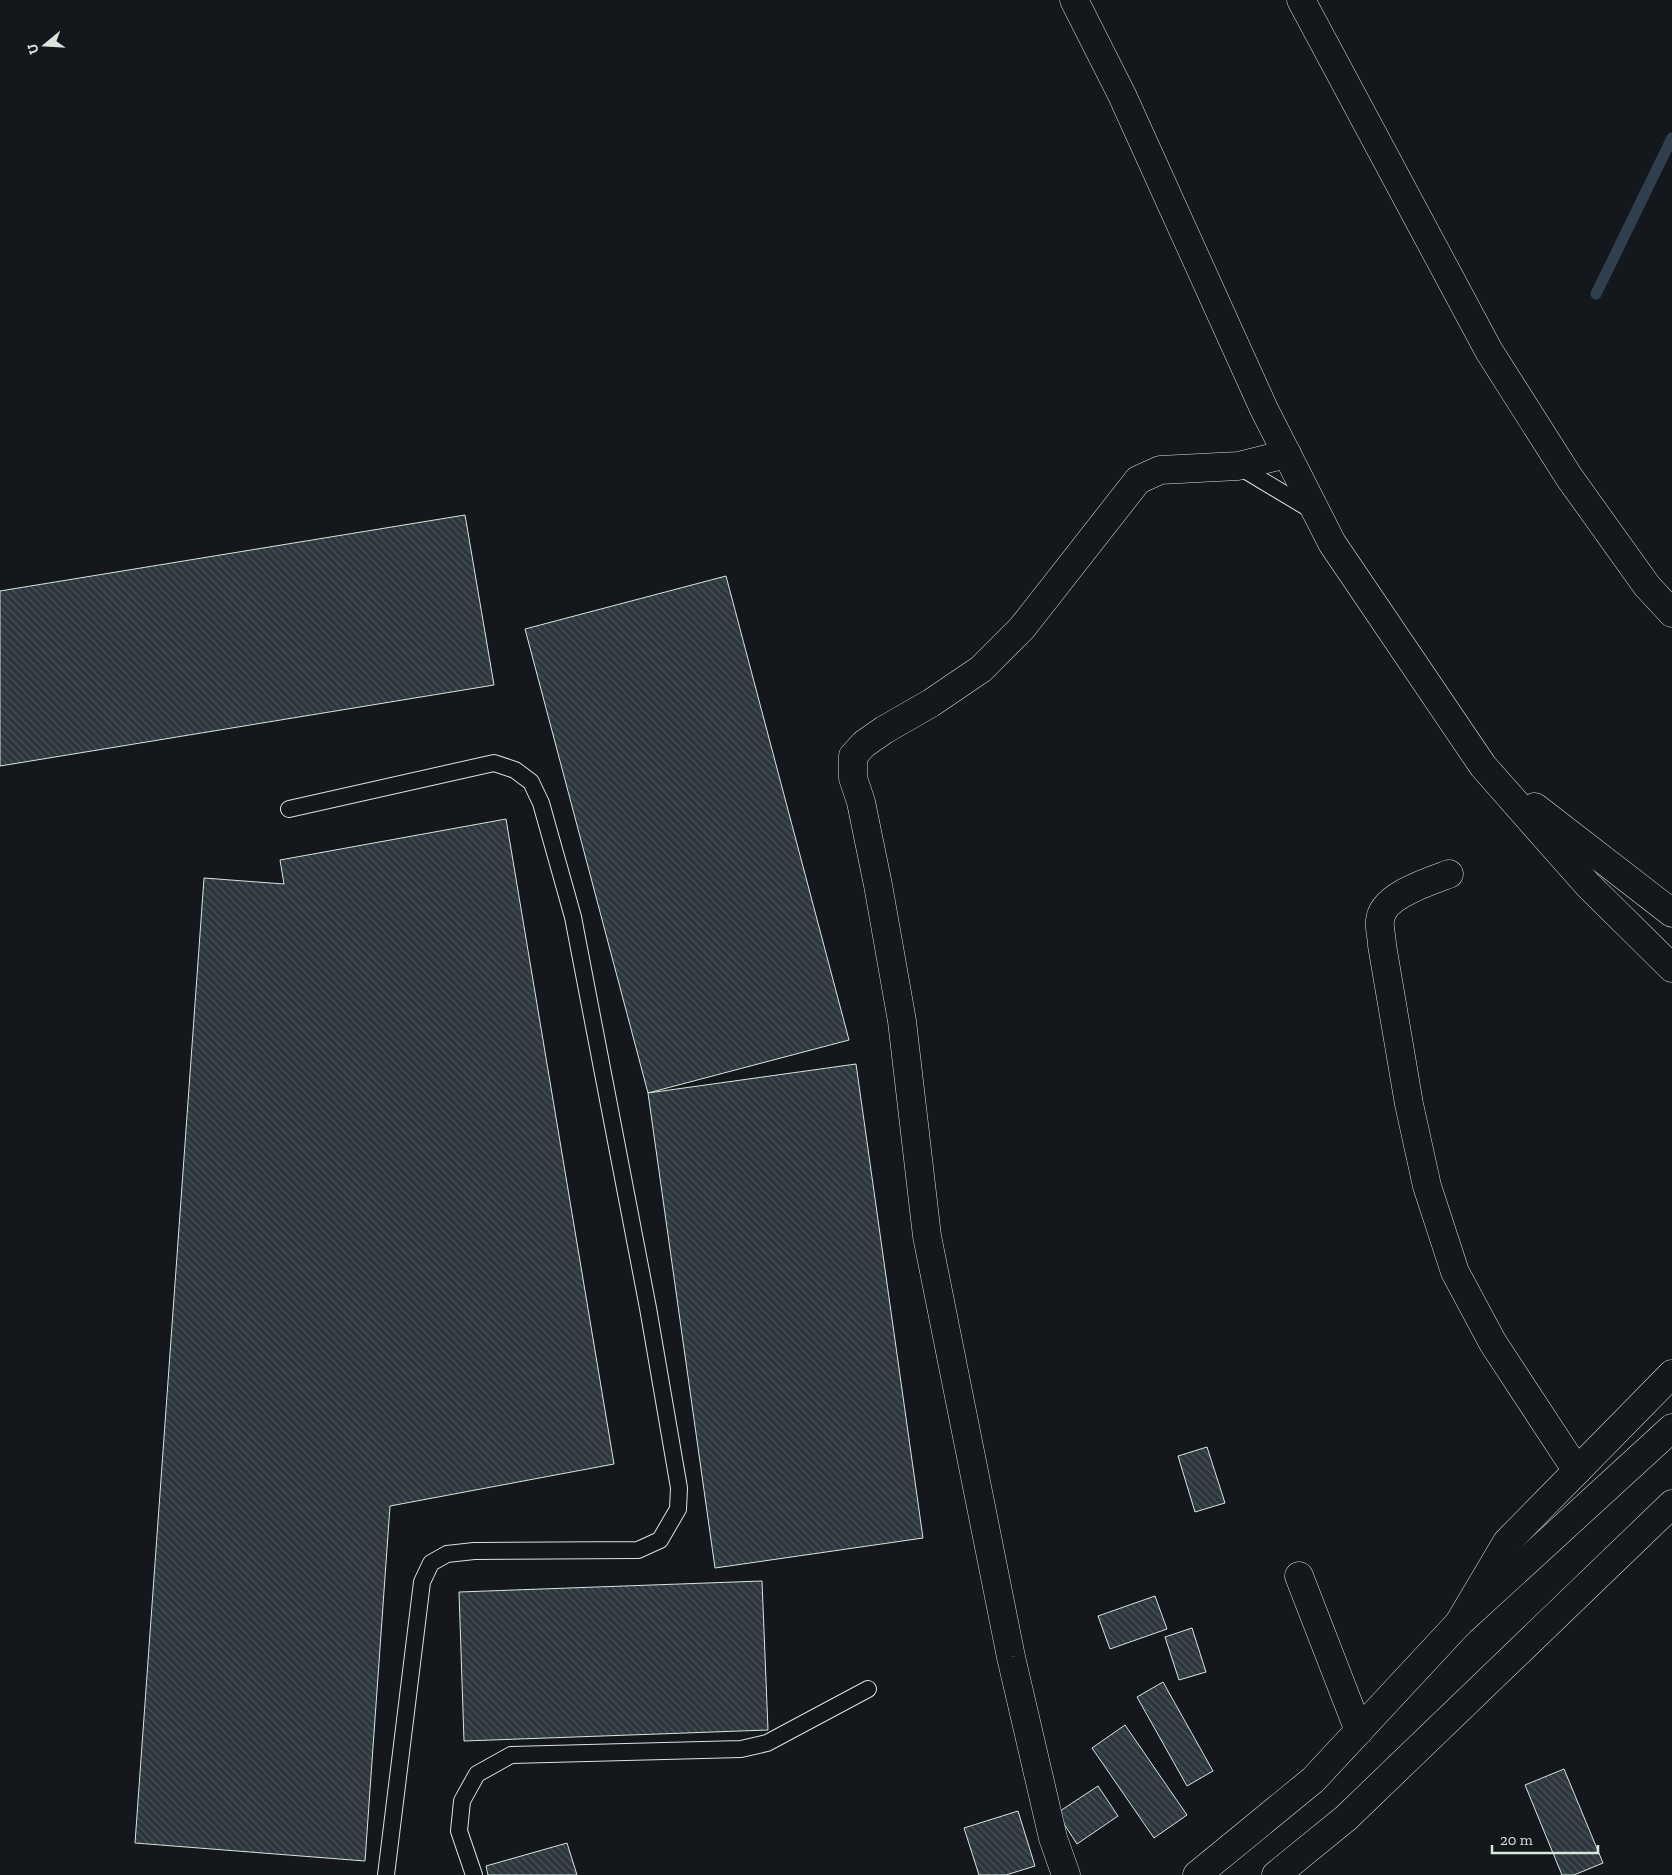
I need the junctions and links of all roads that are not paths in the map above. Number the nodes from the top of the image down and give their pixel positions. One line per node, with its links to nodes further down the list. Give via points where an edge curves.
1 (1074, 0): 3 (main road, via 1122,95)
2 (1301, 0): 6 (main road, via 1489,352 1568,477 1647,586)
3 (1287, 454): 4 (main road); 5 (main road)
4 (1238, 466): 5 (lane); 22 (main road, via 1160,470 1138,480 1022,628 981,669 884,730 853,756 853,778 878,885 902,1020 927,1236 1011,1656 1053,1838)
5 (1317, 514): 7 (main road, via 1332,543)
6 (1672, 613)
7 (1483, 766): 10 (main road); 11 (main road, via 1588,886)
8 (289, 809): 20 (lane, via 494,763 515,770 531,782 541,804 573,917 679,1488 678,1509 660,1540 638,1550 474,1551 447,1554 431,1563 422,1582)
9 (1449, 874): 14 (main road, via 1406,891 1390,903 1380,919 1409,1104 1427,1186 1455,1272 1493,1343)
10 (1672, 913)
11 (1672, 968)
12 (1672, 1374): 14 (main road)
13 (1672, 1428): 17 (main road)
14 (1577, 1471): 17 (main road, via 1507,1542)
15 (1672, 1504): 24 (main road, via 1346,1818)
16 (1299, 1576): 19 (main road)
17 (1459, 1624): 19 (main road)
18 (868, 1689): 21 (lane, via 767,1743 741,1749 510,1755 477,1774 462,1801 459,1832)
19 (1359, 1731): 23 (main road, via 1314,1780)
20 (386, 1875)
21 (474, 1875)
22 (1066, 1875)
23 (1197, 1875)
24 (1276, 1875)

